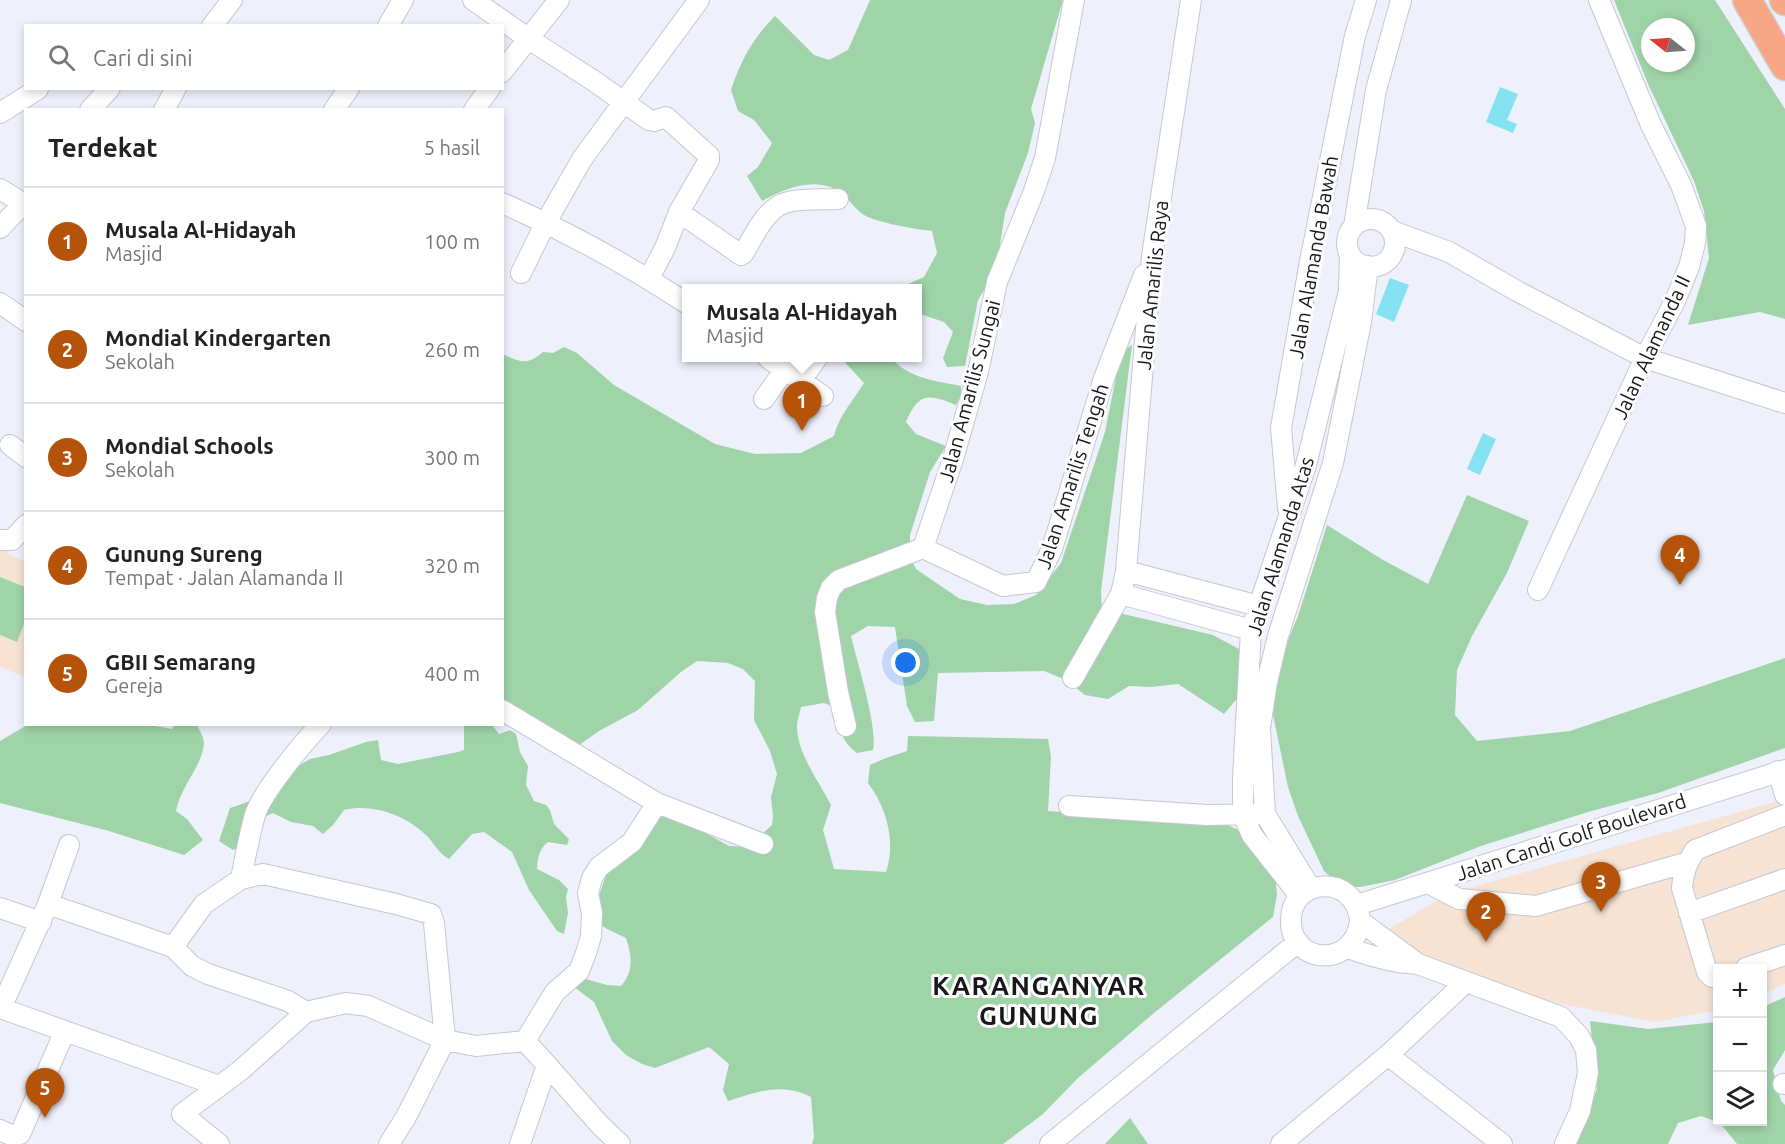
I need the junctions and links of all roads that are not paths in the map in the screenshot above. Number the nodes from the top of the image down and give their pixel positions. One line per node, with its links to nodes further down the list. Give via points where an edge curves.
1 (232, 0): 12 (street)
2 (403, 0): 13 (street)
3 (473, 0): 14 (street)
4 (559, 0): 14 (street)
5 (699, 0): 22 (street)
6 (1074, 0): 56 (street, Jalan Amarilis Sungai, via 1045,158 997,282 978,372)
7 (1191, 0): 38 (street, Jalan Amarilis Raya)
8 (1366, 0): 53 (street, Jalan Alamanda Bawah, via 1355,36 1311,255 1281,428)
9 (1401, 0): 34 (street, via 1376,90)
10 (1599, 0): 46 (street, Jalan Alamanda II, via 1696,226 1689,267)
11 (1747, 0): 15 (highway)
12 (214, 24)
13 (389, 24)
14 (529, 39): 16 (street); 22 (street)
15 (1785, 66)
16 (504, 70)
17 (35, 90): 27 (street)
18 (108, 90): 23 (street)
19 (175, 90): 24 (street)
20 (348, 90): 25 (street)
21 (489, 90): 26 (street)
22 (624, 103): 32 (street, via 652,121 666,117 709,156); 33 (street, via 582,159)
23 (92, 108)
24 (165, 108)
25 (335, 108)
26 (475, 108)
27 (0, 113)
28 (0, 189): 31 (street)
29 (838, 199): 32 (street, via 790,202 776,207 741,255)
30 (504, 204): 33 (street)
31 (24, 205): 35 (street)
32 (679, 212): 41 (street)
33 (546, 222): 40 (street); 41 (street)
34 (1354, 226): 36 (street, via 1374,219); 37 (street, via 1347,240)
35 (0, 228)
36 (1392, 231): 39 (street, via 1394,246 1388,259); 46 (street, via 1449,252)
37 (1350, 254): 39 (street); 53 (street, Jalan Alamanda Atas, via 1349,291 1341,330)
38 (1152, 256): 44 (street, Jalan Amarilis Tengah)
39 (1368, 266): 72 (street, Jalan Alamanda Atas, via 1333,463 1267,682 1260,728)
40 (521, 273)
41 (649, 278): 42 (street)
42 (682, 300)
43 (0, 303): 45 (street)
44 (1140, 304): 56 (street, Jalan Amarilis Tengah, via 1104,378 1052,549 1036,582 1003,586); 57 (street, Jalan Amarilis Raya)
45 (24, 320)
46 (1645, 358): 52 (street); 59 (street, Jalan Alamanda II)
47 (775, 362): 49 (street)
48 (810, 362): 49 (street)
49 (793, 375): 50 (street); 51 (street)
50 (824, 396)
51 (764, 399)
52 (1785, 403)
53 (1289, 516): 61 (street, Jalan Alamanda Atas)
54 (24, 525): 55 (street, via 12,540)
55 (0, 540)
56 (923, 548): 67 (street, via 839,580 826,598 825,612)
57 (1126, 571): 58 (street); 60 (street, Jalan Amarilis Raya)
58 (1195, 589): 61 (street); 62 (street)
59 (1538, 590)
60 (1121, 594): 62 (street); 64 (street, Jalan Amarilis Raya)
61 (1259, 606): 63 (street, Jalan Alamanda Atas)
62 (1189, 613): 63 (street)
63 (1251, 630): 73 (street, Jalan Alamanda Atas)
64 (1073, 678)
65 (504, 711): 70 (street)
66 (319, 726): 79 (street, via 260,803)
67 (846, 726)
68 (1782, 771): 69 (street); 78 (street, Jalan Candi Golf Boulevard)
69 (1785, 795)
70 (657, 803): 75 (street); 100 (street, via 633,842 599,867 592,878 588,893 591,936 579,971 555,992)
71 (1069, 806): 73 (street)
72 (1264, 814): 73 (street); 82 (street, Jalan Alamanda Atas)
73 (1243, 815): 82 (street, Jalan Alamanda Atas, via 1252,835)
74 (1785, 815): 77 (street, via 1695,850)
75 (763, 844)
76 (69, 845): 84 (street)
77 (1688, 862): 83 (street, via 1536,906); 87 (street, via 1682,888)
78 (1460, 873): 81 (street, Jalan Candi Golf Boulevard); 83 (street)
79 (241, 879): 90 (street, via 204,904); 99 (street, via 264,874 429,912 434,923)
80 (1785, 879): 87 (street)
81 (1428, 883): 83 (street, via 1459,899); 86 (street, Jalan Candi Golf Boulevard)
82 (1306, 892): 86 (street, via 1324,886 1337,888 1349,894); 89 (street, via 1291,914)
83 (1490, 901)
84 (48, 904): 88 (street); 90 (street)
85 (0, 908): 88 (street)
86 (1358, 913): 91 (street, via 1354,940); 93 (street)
87 (1689, 913): 95 (street, via 1707,972)
88 (41, 922): 98 (street, via 2,1006)
89 (1298, 942): 91 (street, via 1316,955 1328,956); 109 (street)
90 (173, 947): 97 (street, via 192,966 208,974 288,1001)
91 (1348, 948): 93 (street, via 1402,964)
92 (1785, 955): 94 (street)
93 (1418, 964): 96 (street)
94 (1760, 964)
95 (1713, 977)
96 (1466, 982): 101 (street); 112 (street, via 1561,1017 1579,1036 1586,1050 1588,1073 1580,1111)
97 (306, 1012): 99 (street, via 346,1003 368,1006); 103 (street)
98 (65, 1031): 103 (street); 104 (street, via 20,1134 14,1136)
99 (445, 1040): 100 (street, via 476,1046); 106 (street)
100 (525, 1041): 102 (street)
101 (1388, 1055): 110 (street); 111 (street)
102 (547, 1065): 107 (street); 108 (street)
103 (219, 1086): 105 (street, via 182,1114)
104 (0, 1130)
105 (219, 1144)
106 (389, 1144)
107 (520, 1144)
108 (620, 1144)
109 (1050, 1144)
110 (1281, 1144)
111 (1502, 1144)
112 (1565, 1144)

